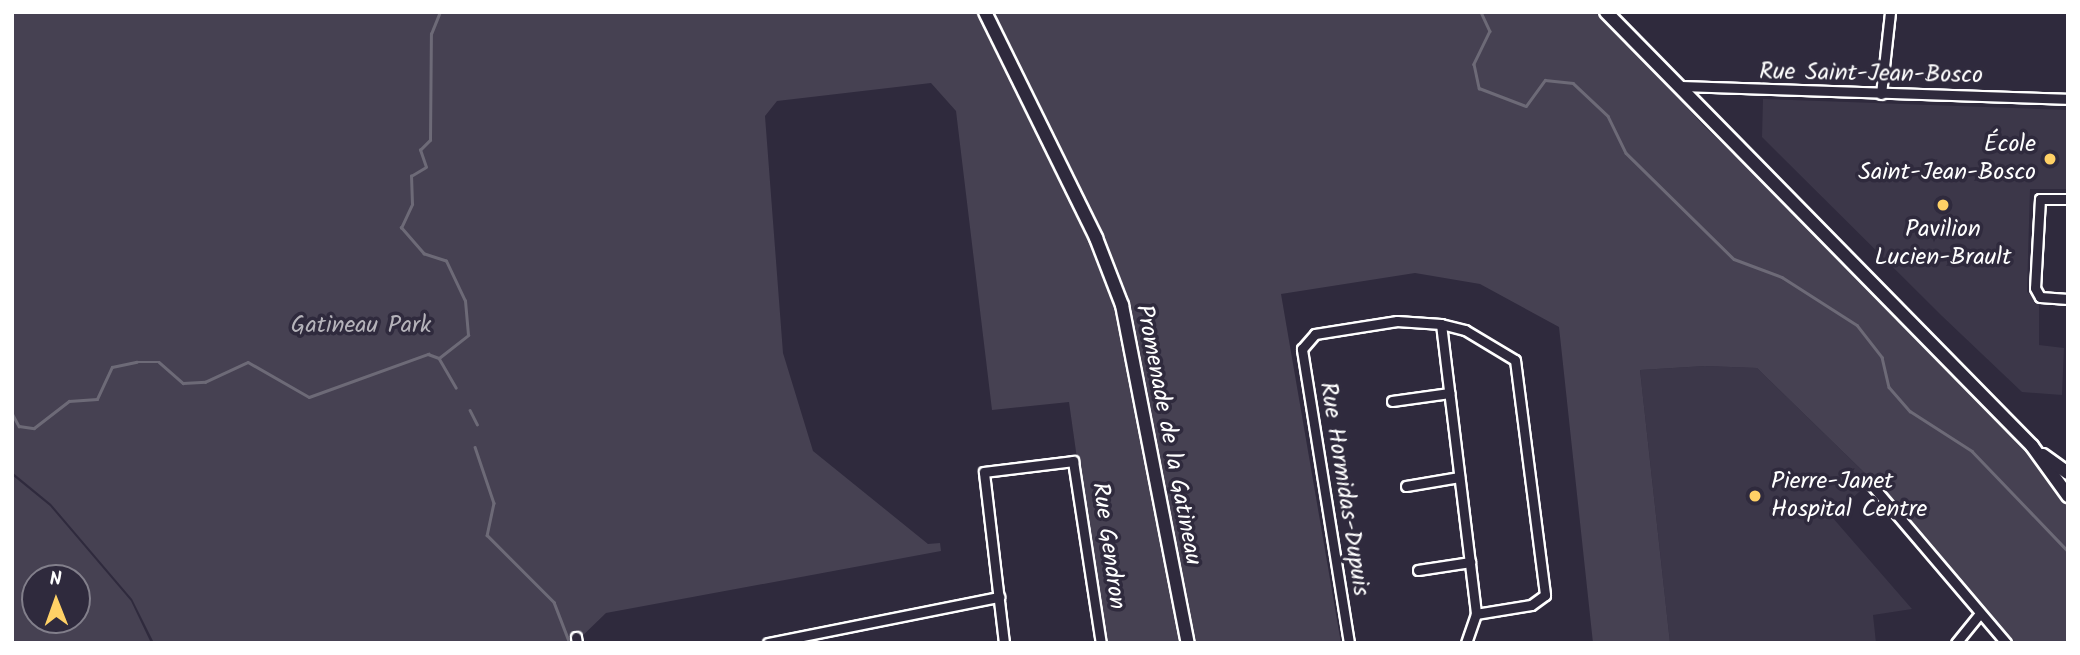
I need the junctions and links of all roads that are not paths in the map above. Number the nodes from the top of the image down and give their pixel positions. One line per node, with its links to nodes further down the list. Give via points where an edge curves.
1 (985, 12): 26 (street, Promenade de la Gatineau, via 1096,238 1122,305)
2 (1606, 12): 4 (street)
3 (1890, 12): 5 (street)
4 (1672, 85): 5 (street, Rue Saint-Jean-Bosco); 12 (street)
5 (1881, 94): 6 (street, Rue Saint-Jean-Bosco)
6 (2068, 99)
7 (2068, 199): 8 (street, via 2040,199 2037,295)
8 (2068, 299)
9 (1441, 324): 10 (street); 22 (street, via 1494,345 1517,364 1545,586 1537,604); 27 (street, Rue Hormidas-Dupuis, via 1397,321 1305,341)
10 (1449, 393): 11 (street); 14 (street)
11 (1392, 401)
12 (2032, 446): 13 (street); 17 (street)
13 (2068, 473)
14 (1460, 477): 16 (street); 18 (street)
15 (1870, 483): 21 (street)
16 (1406, 485)
17 (2068, 496)
18 (1470, 562): 19 (street); 22 (street)
19 (1418, 570)
20 (999, 597): 23 (street); 24 (street); 25 (street, Rue Gendron, via 984,472 1073,461 1078,466)
21 (1980, 613): 29 (street); 30 (street)
22 (1476, 614): 28 (street)
23 (768, 643)
24 (1004, 643)
25 (1101, 643)
26 (1188, 643)
27 (1349, 643)
28 (1466, 643)
29 (1956, 643)
30 (2006, 643)

